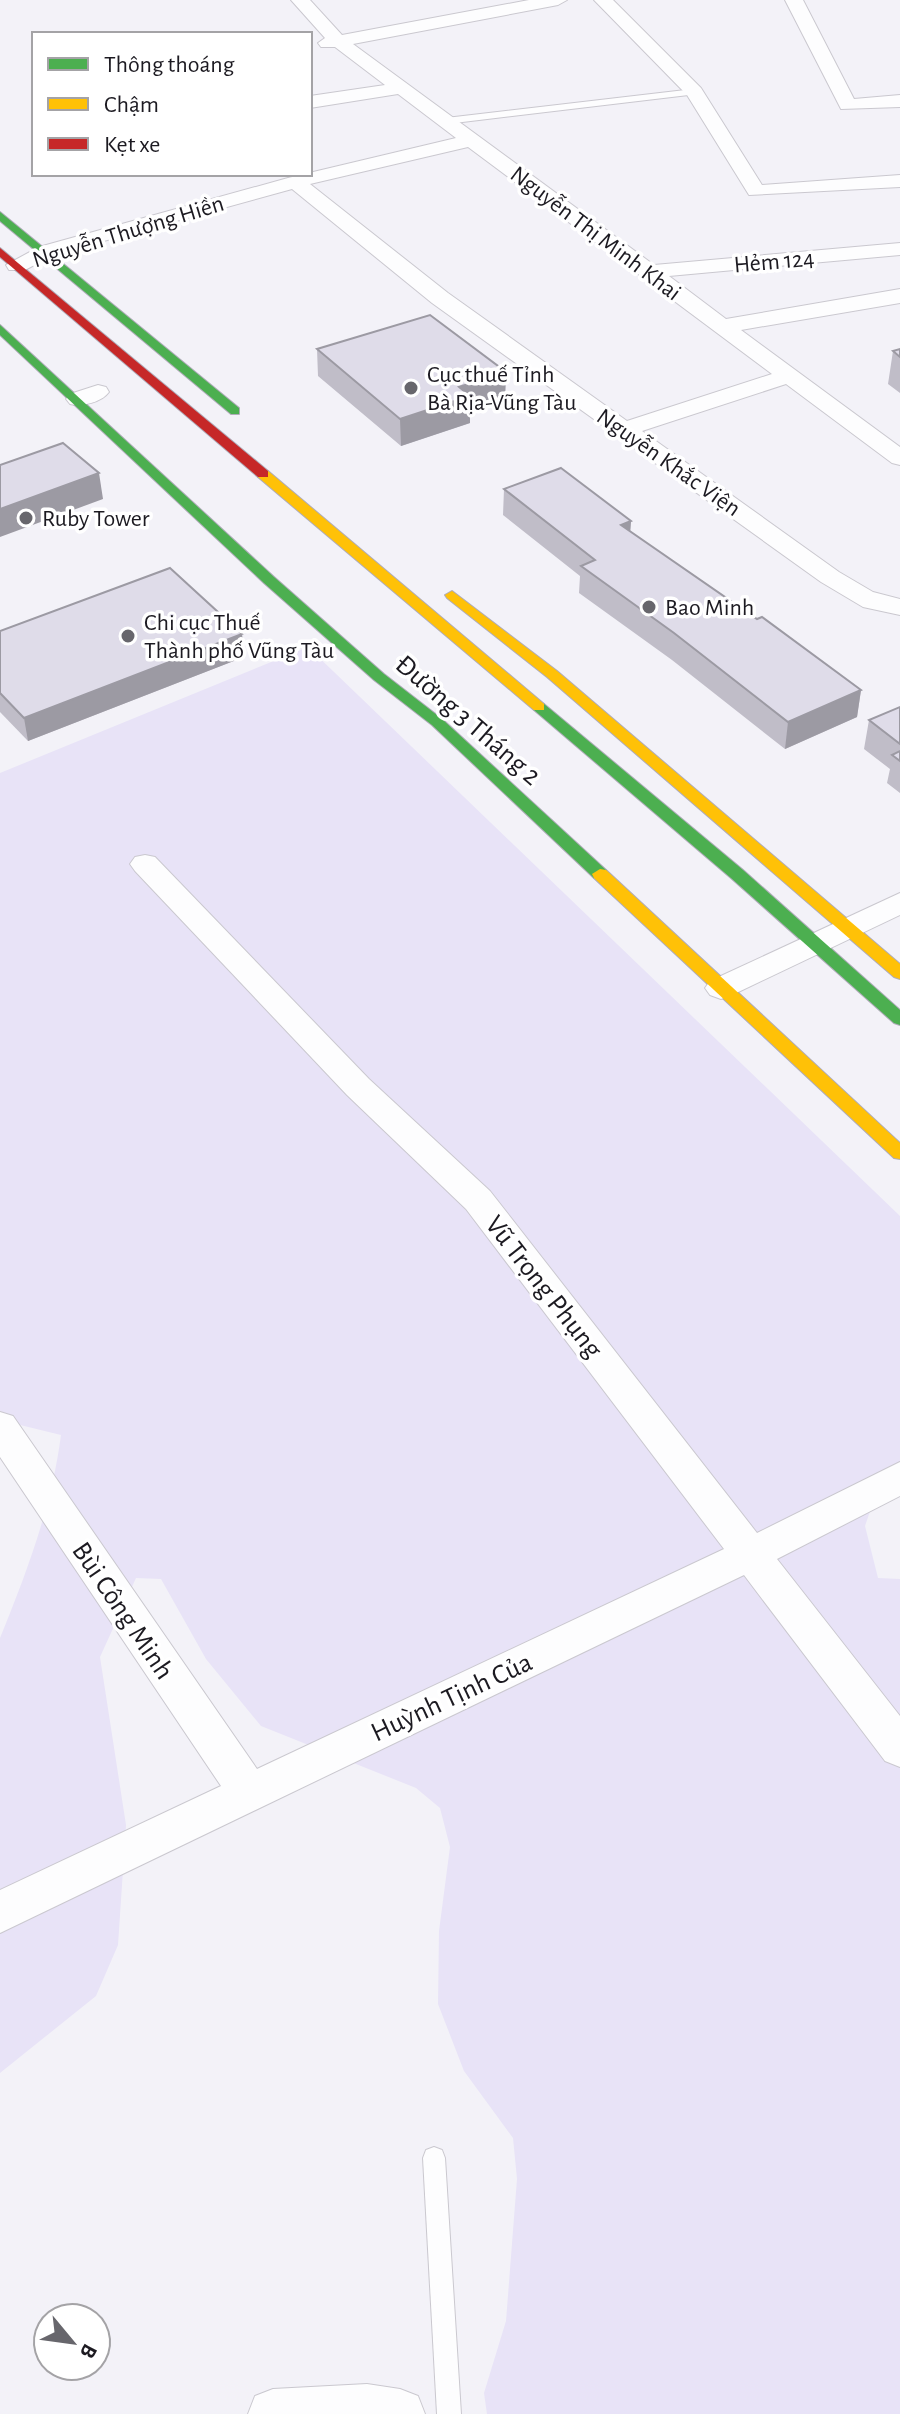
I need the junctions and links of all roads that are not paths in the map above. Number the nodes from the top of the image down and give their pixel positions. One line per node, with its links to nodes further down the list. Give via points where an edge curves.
1 (300, 0): 5 (street, Nguyễn Thị Minh Khai)
2 (558, 0): 5 (street)
3 (603, 0): 8 (street)
4 (794, 0): 9 (street, via 848,105)
5 (338, 41): 6 (street); 7 (street, Nguyễn Thị Minh Khai)
6 (312, 45)
7 (401, 88): 10 (street); 11 (street, Nguyễn Thị Minh Khai)
8 (694, 92): 11 (lane); 13 (street, via 756,191)
9 (900, 101)
10 (312, 102)
11 (446, 121): 12 (street, Nguyễn Thị Minh Khai)
12 (472, 140): 14 (street, Nguyễn Thượng Hiền); 20 (street, Nguyễn Thị Minh Khai)
13 (900, 181)
14 (295, 182): 18 (street, Nguyễn Thượng Hiền); 28 (street, Nguyễn Khắc Viện, via 440,298)
15 (0, 215): 18 (main road)
16 (900, 249): 20 (street, Hẻm 124)
17 (0, 251): 19 (main road, Đường 3 Tháng 2)
18 (46, 251): 19 (street, Nguyễn Thượng Hiền); 27 (main road)
19 (17, 265): 35 (main road, Đường 3 Tháng 2)
20 (647, 272): 23 (street, Nguyễn Thị Minh Khai)
21 (900, 296): 23 (street)
22 (0, 307): 26 (main road, Đường 3 Tháng 2)
23 (723, 326): 25 (street, Nguyễn Thị Minh Khai)
24 (0, 329): 26 (main road, Đường 3 Tháng 2)
25 (790, 375): 28 (street); 29 (street, Nguyễn Thị Minh Khai)
26 (96, 398): 37 (main road, Đường 3 Tháng 2, via 321,627)
27 (244, 419)
28 (622, 430): 31 (street, Nguyễn Khắc Viện, via 855,593)
29 (900, 458)
30 (436, 582): 34 (main road)
31 (900, 607)
32 (145, 864): 42 (street, Vũ Trọng Phụng, via 358,1087 478,1200)
33 (900, 903): 34 (street)
34 (849, 928): 35 (street); 36 (main road)
35 (815, 944): 37 (street); 38 (main road, Đường 3 Tháng 2)
36 (900, 973)
37 (741, 979): 39 (main road, Đường 3 Tháng 2)
38 (900, 1019)
39 (900, 1153)
40 (0, 1427): 44 (street, Bùi Công Minh)
41 (900, 1478): 42 (street, Huỳnh Tịnh Của)
42 (751, 1554): 43 (street, Vũ Trọng Phụng); 44 (street, Huỳnh Tịnh Của)
43 (900, 1748)
44 (249, 1792): 45 (street, Huỳnh Tịnh Của)
45 (0, 1912)
46 (434, 2158): 49 (lane)
47 (273, 2414): 48 (street, via 367,2409)
48 (400, 2414)
49 (449, 2414)

